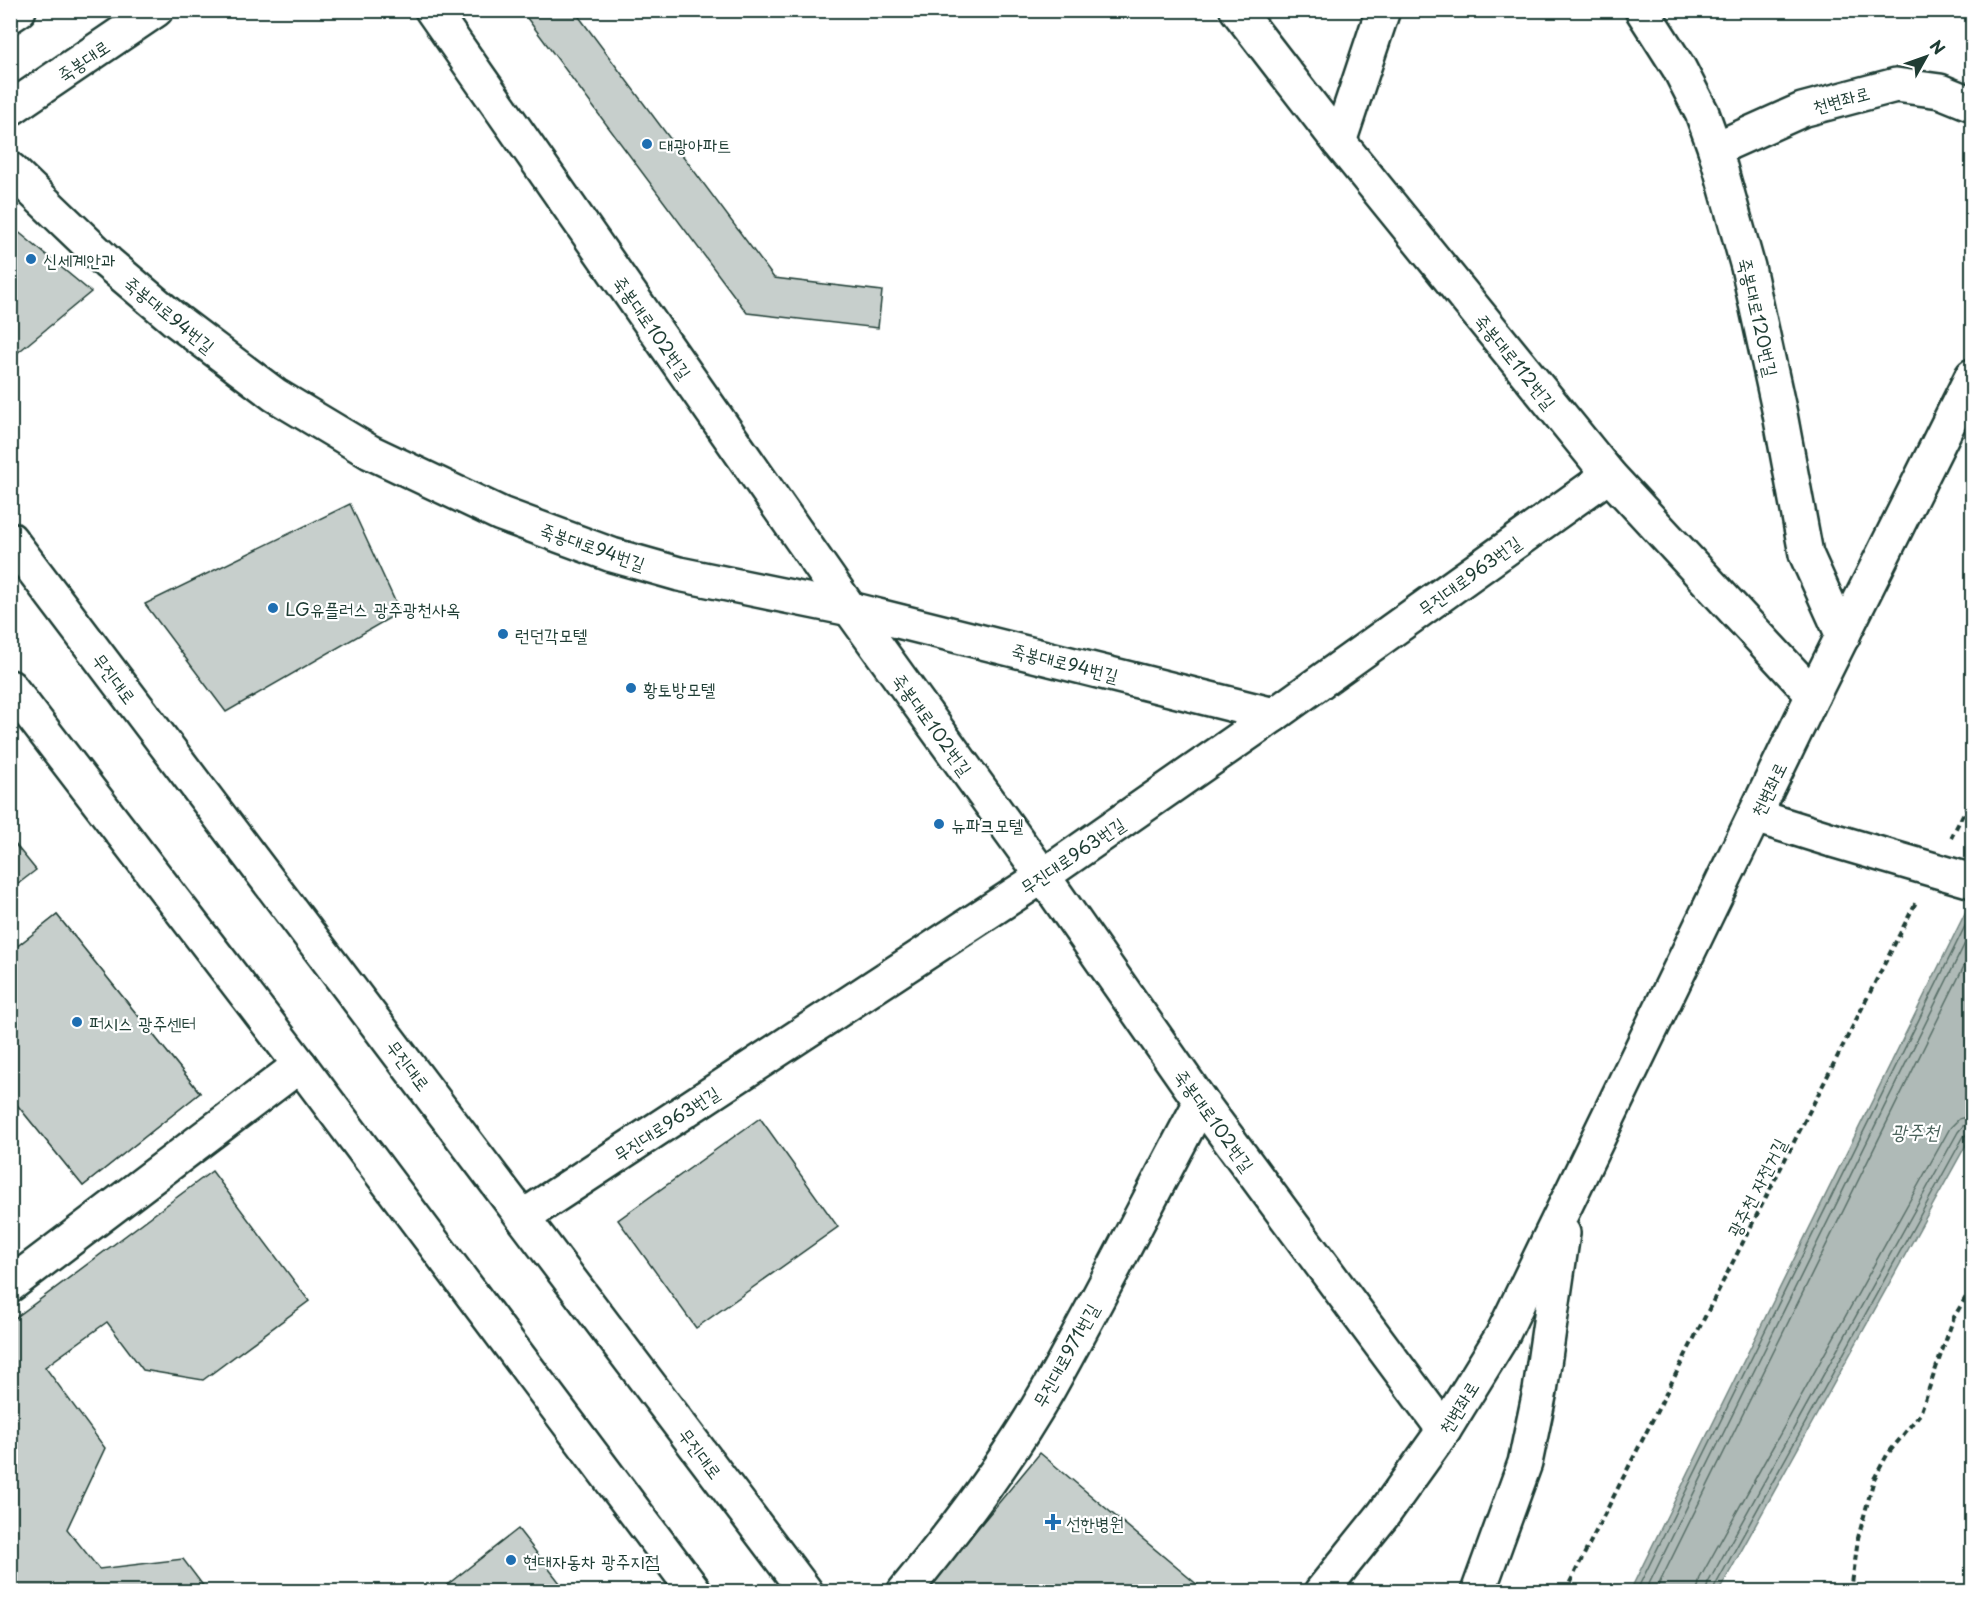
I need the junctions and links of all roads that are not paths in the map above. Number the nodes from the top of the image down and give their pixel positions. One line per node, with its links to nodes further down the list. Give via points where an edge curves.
1 (19, 10): 7 (street)
2 (156, 10): 9 (street, 죽봉대로)
3 (432, 10): 16 (street, 죽봉대로102번길)
4 (1237, 10): 10 (street, 죽봉대로112번길)
5 (1383, 10): 10 (street)
6 (1642, 10): 11 (street, 죽봉대로120번길, via 1679,68)
7 (10, 16)
8 (1972, 104): 11 (street, 천변좌로, via 1940,91 1896,85 1802,110)
9 (10, 109)
10 (1338, 142): 14 (street, 죽봉대로112번길)
11 (1715, 149): 17 (street, 죽봉대로120번길, via 1748,267 1806,554)
12 (10, 169): 16 (street, 죽봉대로94번길, via 108,263 173,318 275,395 370,452 501,514 612,555 680,574)
13 (1972, 376): 17 (street, 천변좌로)
14 (1609, 475): 19 (street, 죽봉대로112번길); 20 (street, 무진대로963번길)
15 (10, 539): 27 (street, 무진대로)
16 (850, 609): 20 (street, 죽봉대로94번길); 22 (street, 죽봉대로102번길)
17 (1843, 636): 19 (street, 천변좌로)
18 (10, 687): 24 (street)
19 (1814, 695): 21 (street, 천변좌로)
20 (1274, 715): 22 (street, 무진대로963번길)
21 (1755, 816): 23 (street, bridge); 26 (street, 천변좌로)
22 (1043, 876): 25 (street, 죽봉대로102번길); 27 (street, 무진대로963번길)
23 (1972, 881)
24 (300, 1065): 28 (street); 30 (street)
25 (1201, 1102): 29 (street, 죽봉대로102번길); 32 (street, 무진대로971번길, via 1048,1389 948,1539)
26 (1566, 1204): 29 (street, 천변좌로, via 1502,1336); 34 (street, 천변좌로, via 1540,1391 1525,1463)
27 (523, 1217): 31 (street, 무진대로)
28 (10, 1285)
29 (1444, 1430): 33 (street, 천변좌로)
30 (695, 1592)
31 (806, 1592)
32 (904, 1592)
33 (1321, 1592)
34 (1478, 1592)

